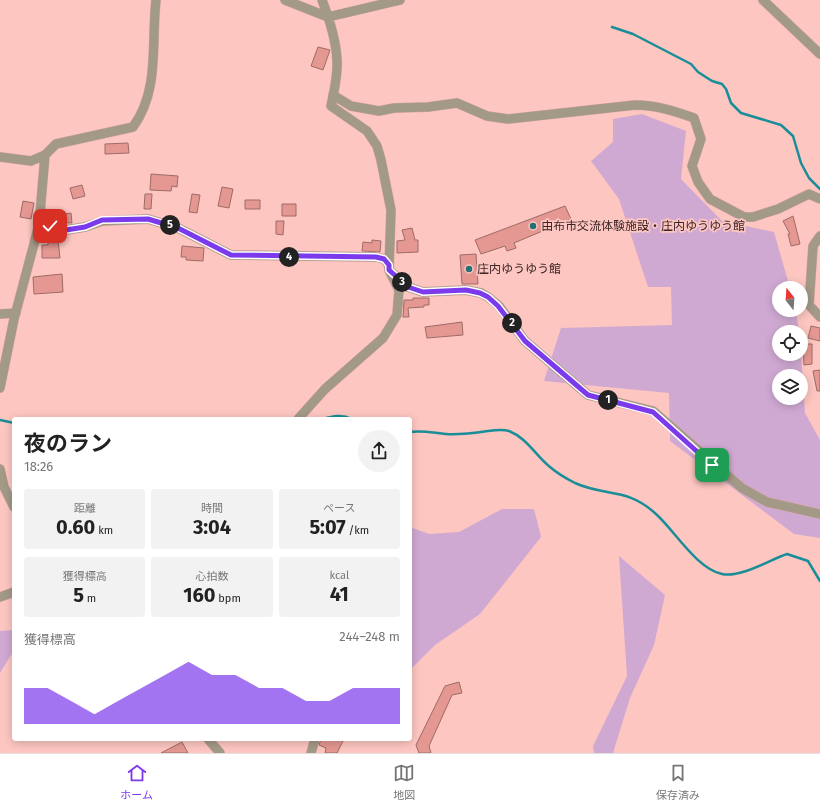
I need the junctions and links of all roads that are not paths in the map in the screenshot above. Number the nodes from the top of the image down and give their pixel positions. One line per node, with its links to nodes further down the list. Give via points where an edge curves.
1 (156, 0): 9 (street, via 149,96 143,113 133,127 56,144)
2 (285, 0): 6 (street)
3 (322, 0): 6 (street)
4 (400, 0): 6 (street)
5 (763, 0): 7 (street)
6 (328, 17): 8 (street, via 337,59)
7 (820, 54)
8 (333, 95): 11 (street, via 351,106 379,112 394,108 457,103 487,116 508,119 635,105 658,107 694,118 701,139 692,166 698,182 710,199 744,217 753,217 778,209 808,194); 14 (street, via 331,106 366,131 377,146 382,160 391,210)
9 (45, 155): 10 (street, via 31,161); 12 (street)
10 (0, 157)
11 (820, 199)
12 (39, 224): 14 (street, via 66,230 85,227 102,220 148,219 178,228 231,255 376,257 384,259); 15 (street)
13 (820, 236): 17 (street, via 813,246 810,305)
14 (389, 268): 20 (street, via 399,290 397,316 383,338 325,389); 23 (street, via 408,287 423,292 466,290 488,297 525,341 588,395 653,412 742,488 767,502)
15 (16, 313): 16 (street); 18 (street)
16 (0, 314)
17 (820, 317)
18 (1, 377): 19 (street)
19 (0, 388)
20 (300, 417)
21 (0, 469): 22 (street, via 4,487)
22 (12, 503)
23 (820, 514)
24 (12, 593): 25 (street)
25 (0, 597)
26 (210, 741): 28 (street)
27 (314, 741): 29 (street)
28 (220, 753)
29 (311, 753)

